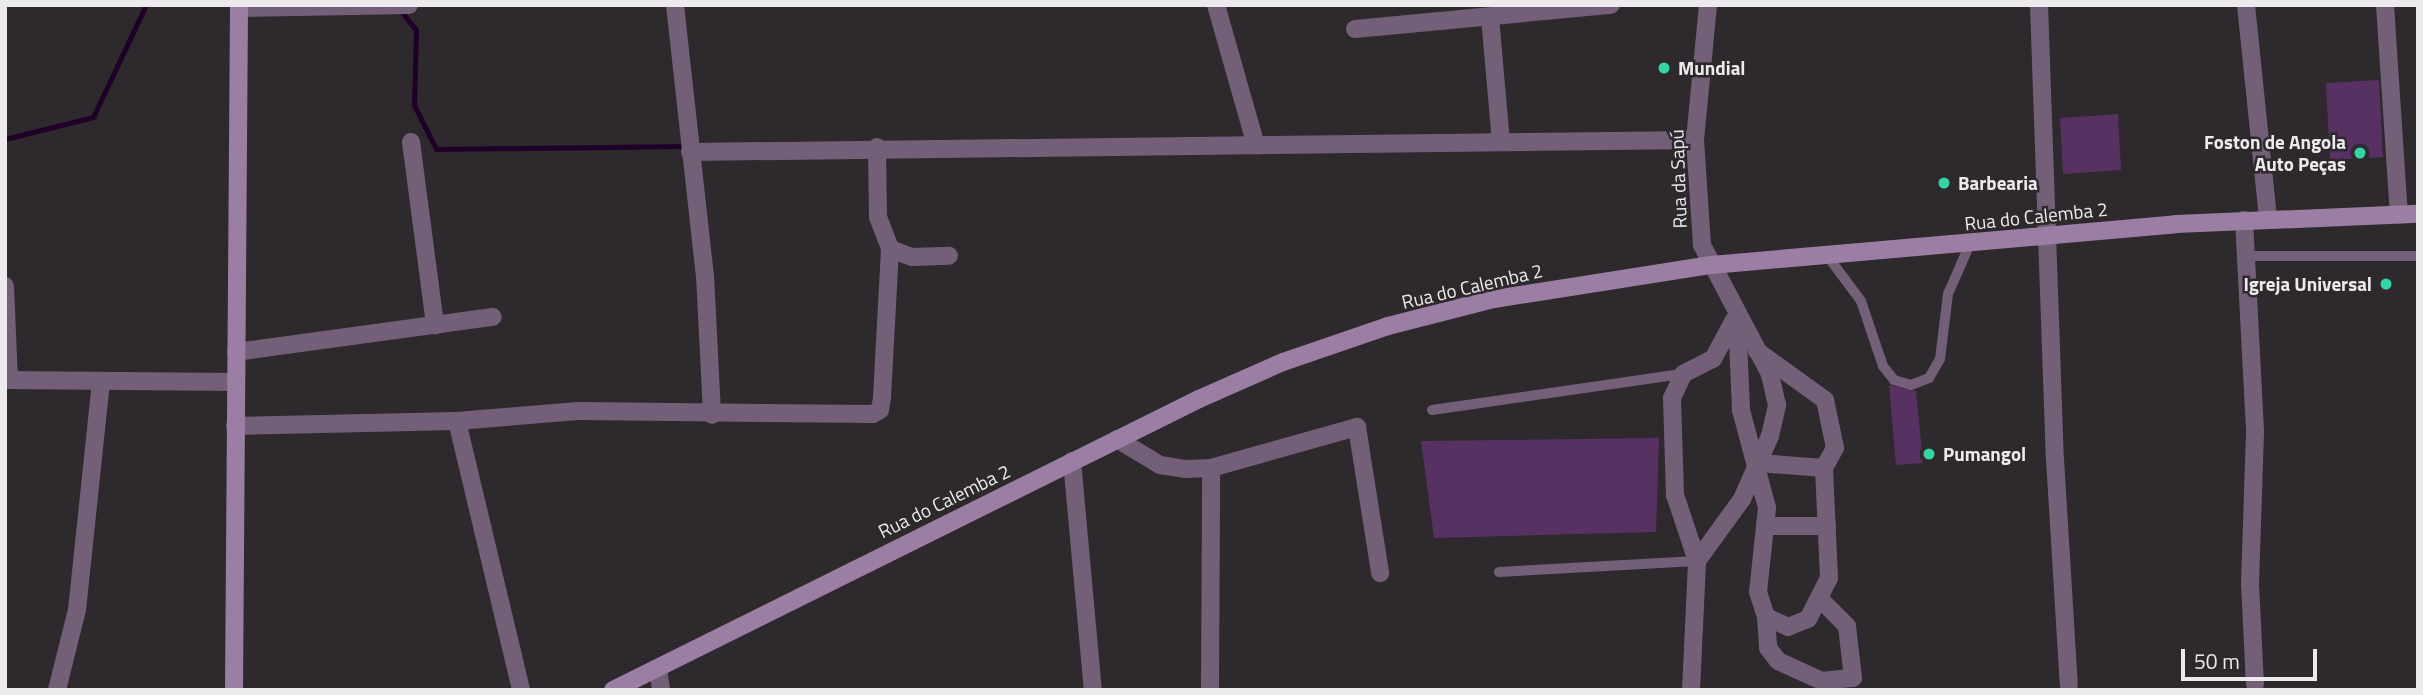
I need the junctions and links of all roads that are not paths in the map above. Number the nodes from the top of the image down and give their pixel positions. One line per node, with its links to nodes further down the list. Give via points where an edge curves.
1 (409, 5): 9 (street)
2 (675, 5): 17 (street)
3 (1216, 5): 15 (street)
4 (1611, 5): 10 (street)
5 (1708, 5): 12 (street, Rua da Sapú)
6 (2039, 5): 22 (street)
7 (2246, 5): 20 (street)
8 (2385, 5): 19 (street)
9 (239, 7): 35 (main road)
10 (1490, 17): 11 (street); 14 (street)
11 (1354, 29)
12 (1695, 140): 14 (street); 29 (street, Rua da Sapú, via 1702,246)
13 (411, 142): 33 (street)
14 (1501, 142): 15 (street)
15 (1256, 145): 16 (street)
16 (877, 147): 17 (street); 24 (street, via 878,217)
17 (690, 152): 43 (street, via 705,275)
18 (2418, 214): 19 (main road, Rua do Calemba 2)
19 (2399, 215): 20 (main road, Rua do Calemba 2)
20 (2268, 219): 21 (main road, Rua do Calemba 2)
21 (2244, 220): 22 (main road, Rua do Calemba 2); 26 (street)
22 (2048, 235): 23 (main road, Rua do Calemba 2); 60 (street)
23 (1970, 244): 28 (main road, Rua do Calemba 2); 28 (lane, via 1948,294 1940,359 1929,378 1911,385 1894,380 1883,366 1861,301)
24 (890, 249): 25 (street, via 912,257); 43 (street, via 880,410)
25 (949, 256)
26 (2246, 256): 27 (lane); 59 (street, via 2255,433 2250,583)
27 (2418, 256)
28 (1829, 258): 29 (main road, Rua do Calemba 2)
29 (1711, 265): 31 (street, Rua da Sapú); 46 (main road, Rua do Calemba 2, via 1494,299 1388,326 1283,362)
30 (5, 286): 39 (street)
31 (1737, 314): 34 (street, Rua da Sapú); 36 (street); 37 (street)
32 (493, 317): 33 (street)
33 (435, 325): 35 (street)
34 (1756, 351): 36 (street); 48 (street, Rua da Sapú, via 1770,374 1777,405); 50 (street, via 1825,400 1835,449)
35 (236, 352): 41 (main road)
36 (1736, 355): 37 (street); 48 (street, via 1746,437)
37 (1713, 359): 38 (street)
38 (1684, 374): 42 (lane); 53 (street, via 1672,398 1669,424 1676,503)
39 (7, 380): 40 (street)
40 (101, 380): 41 (street); 61 (street, via 77,610)
41 (235, 382): 45 (main road)
42 (1432, 410)
43 (712, 415): 44 (street, via 578,411)
44 (457, 421): 45 (street); 63 (street)
45 (235, 426): 62 (main road)
46 (1117, 439): 47 (main road, Rua do Calemba 2); 49 (street, via 1160,465)
47 (1072, 461): 58 (main road, Rua do Calemba 2); 66 (street)
48 (1759, 463): 50 (street); 51 (street, via 1768,508); 53 (street, Rua da Sapú, via 1742,499)
49 (1211, 468): 55 (street, via 1357,427); 67 (street)
50 (1824, 468): 52 (street)
51 (1765, 526): 52 (street); 57 (street, via 1758,592)
52 (1827, 526): 56 (street, via 1829,578)
53 (1697, 561): 54 (lane); 68 (street)
54 (1499, 572)
55 (1380, 573)
56 (1822, 601): 57 (street, via 1808,619 1788,627); 57 (street, via 1847,626 1853,678 1822,681 1778,661 1768,648)
57 (1766, 617)
58 (658, 668): 64 (main road, Rua do Calemba 2); 65 (street)
59 (2255, 684)
60 (2069, 685)
61 (57, 690)
62 (234, 690)
63 (521, 690)
64 (613, 690)
65 (661, 690)
66 (1093, 690)
67 (1210, 690)
68 (1691, 690)

